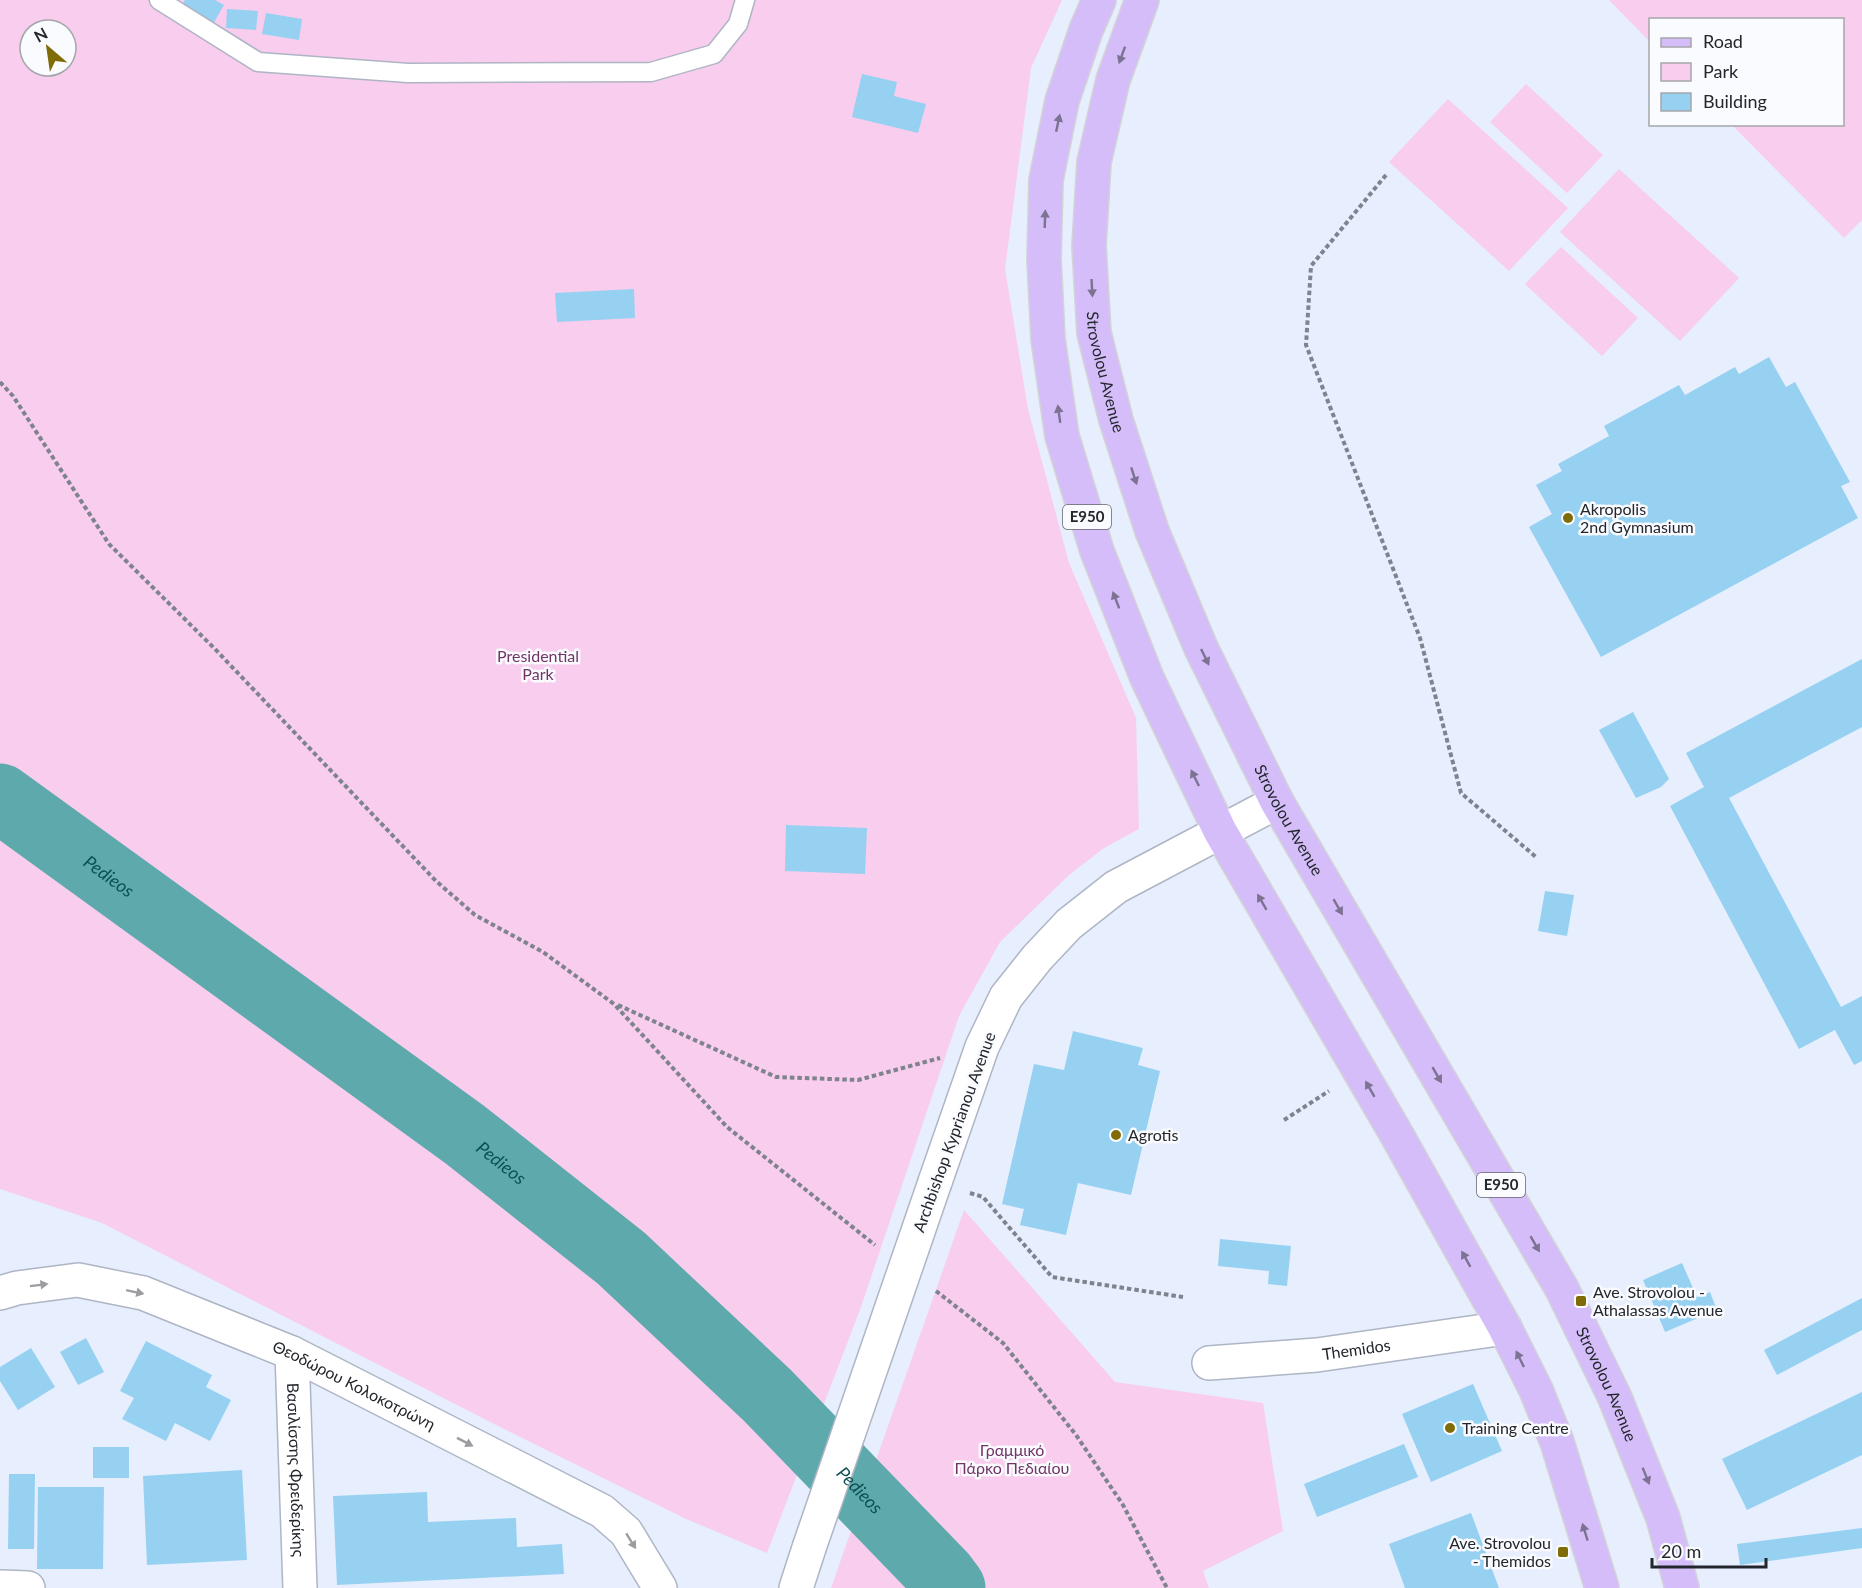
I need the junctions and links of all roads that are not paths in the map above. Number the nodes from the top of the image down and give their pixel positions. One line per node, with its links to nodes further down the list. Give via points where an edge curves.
1 (159, 0): 2 (lane, via 258,62 408,73 651,72 714,54 738,24)
2 (745, 0)
3 (1099, 0): 6 (main road, E950, one-way to 3, via 1147,678 1097,551 1061,426 1048,339 1044,260 1046,180 1062,101)
4 (1142, 0): 5 (main road, Strovolou Avenue / E950, one-way to 5, via 1113,80 1094,162 1089,246 1094,333 1116,420 1152,531 1201,648)
5 (1277, 802): 6 (street, Archbishop Kyprianou Avenue); 17 (main road, Strovolou Avenue / E950, one-way to 17, via 1562,1289 1614,1398 1663,1518)
6 (1220, 831): 8 (main road, E950, one-way to 6); 15 (street, Archbishop Kyprianou Avenue, bridge, via 1116,887 1069,924 1006,997 982,1047)
7 (0, 1293): 9 (street, Θεοδώρου Κολοκοτρώνη, one-way to 9, via 78,1280 143,1293)
8 (1505, 1328): 10 (street, Themidos, via 1317,1355); 16 (main road, E950, one-way to 8, via 1557,1442)
9 (292, 1353): 13 (street, Βασιλίσσης Φρειδερίκης); 14 (street, Θεοδώρου Κολοκοτρώνη, one-way to 14, via 602,1511 626,1532)
10 (1209, 1364)
11 (0, 1587): 12 (street)
12 (28, 1588)
13 (300, 1588)
14 (660, 1588)
15 (796, 1588)
16 (1602, 1588)
17 (1682, 1588)

